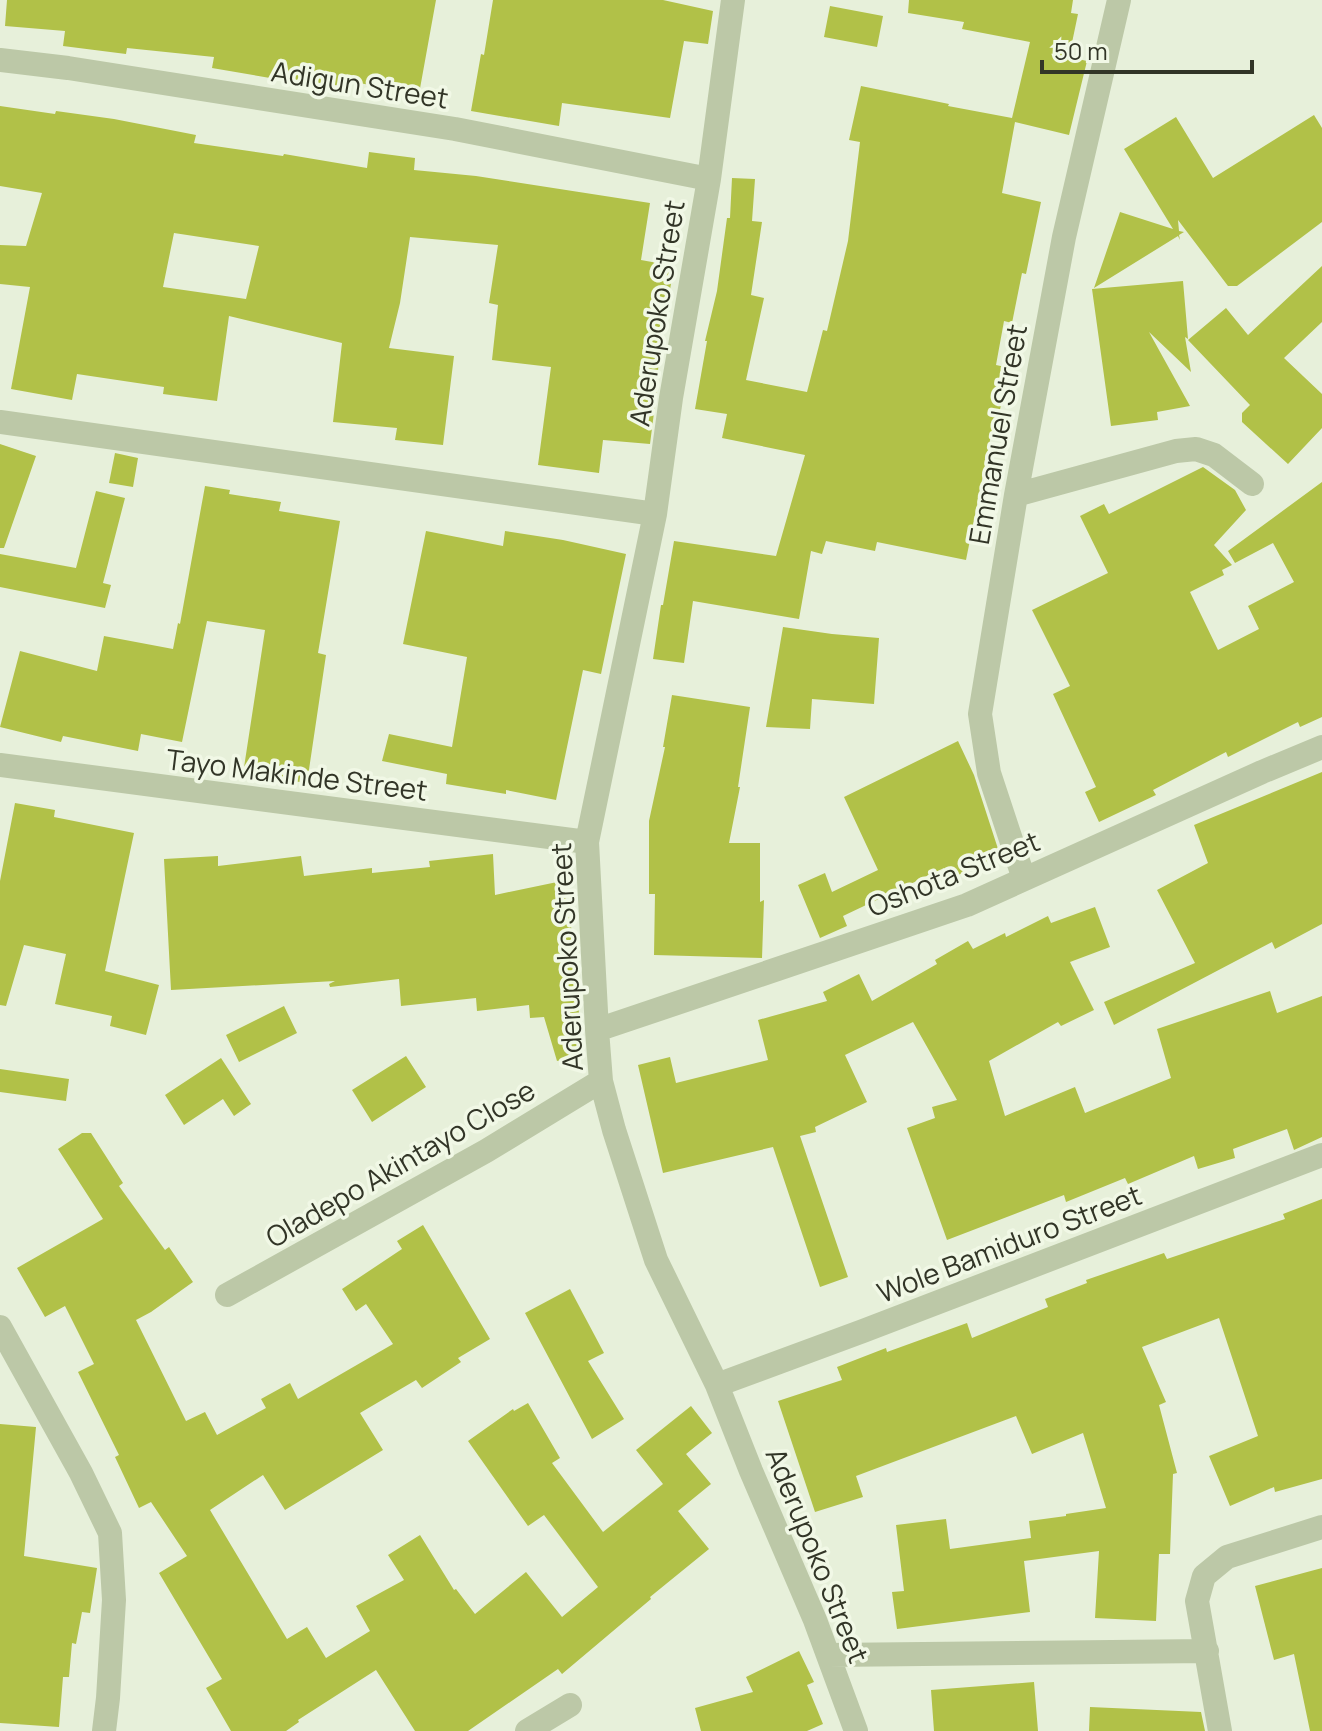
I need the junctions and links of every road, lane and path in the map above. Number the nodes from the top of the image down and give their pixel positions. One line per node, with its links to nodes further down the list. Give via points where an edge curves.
1 (733, 0): 4 (street, Aderupoko Street)
2 (1119, 0): 7 (street, Emmanuel Street, via 1064,237)
3 (0, 60): 4 (street, Adigun Street, via 455,129)
4 (709, 179): 8 (street, Aderupoko Street)
5 (0, 422): 8 (street)
6 (1252, 484): 7 (street, via 1214,455 1196,449)
7 (1016, 495): 12 (street, Emmanuel Street, via 980,714 989,773)
8 (655, 514): 11 (street, Aderupoko Street)
9 (1322, 747): 12 (street, Oshota Street)
10 (0, 765): 11 (street, Tayo Makinde Street)
11 (587, 842): 13 (street, Aderupoko Street)
12 (1024, 879): 13 (street, Oshota Street, via 967,905)
13 (597, 1030): 14 (street, Aderupoko Street)
14 (601, 1081): 16 (street, Oladepo Akintayo Close); 18 (street, Aderupoko Street, via 656,1260)
15 (1322, 1155): 18 (street, Wole Bamiduro Street)
16 (227, 1295)
17 (0, 1327): 23 (street, via 110,1533 114,1600)
18 (717, 1385): 21 (street, Aderupoko Street)
19 (1322, 1527): 20 (street, via 1227,1557 1204,1576 1197,1601)
20 (1207, 1651): 21 (street); 26 (street)
21 (829, 1655): 25 (street, Aderupoko Street)
22 (570, 1705): 24 (street)
23 (104, 1731)
24 (527, 1731)
25 (856, 1731)
26 (1220, 1731)

